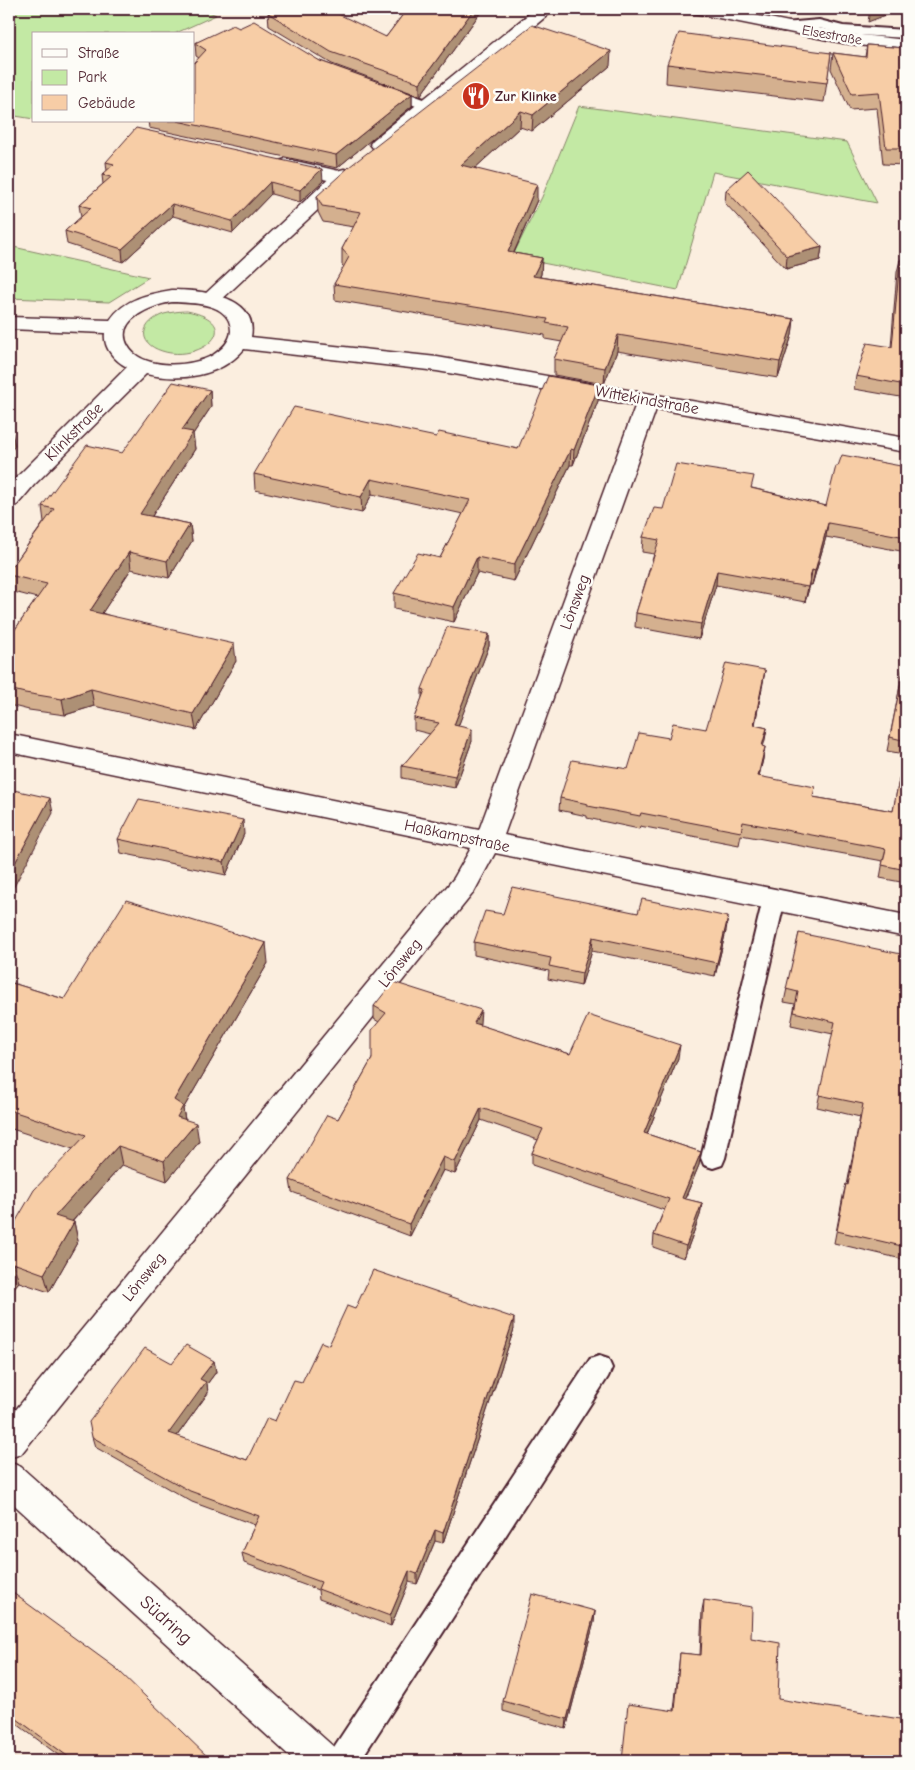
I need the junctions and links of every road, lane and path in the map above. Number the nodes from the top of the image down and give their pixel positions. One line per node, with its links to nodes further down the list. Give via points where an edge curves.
1 (546, 9): 9 (street)
2 (699, 9): 5 (street, Elsestraße)
3 (880, 18): 4 (lane, via 830,18)
4 (819, 24): 5 (lane); 6 (lane, via 843,30)
5 (784, 27): 7 (street, Elsestraße)
6 (906, 34)
7 (906, 46)
8 (372, 85): 9 (lane)
9 (427, 105): 11 (street)
10 (263, 160): 11 (street)
11 (355, 165): 12 (street)
12 (210, 299): 14 (street, via 172,296 154,300 136,306); 15 (street, via 227,306 238,317 242,329)
13 (9, 323): 14 (street)
14 (116, 327): 16 (street, via 114,338 118,349)
15 (239, 342): 16 (street, via 216,362 198,368 178,371); 17 (street, Wittekindstraße, via 437,364)
16 (141, 366): 19 (street, Klinkstraße)
17 (648, 401): 18 (street, Wittekindstraße); 21 (street, Lönsweg)
18 (906, 445)
19 (9, 500)
20 (9, 743): 21 (street, Haßkampstraße)
21 (488, 842): 22 (street, Haßkampstraße); 26 (street, Lönsweg, via 464,885)
22 (774, 900): 23 (street, Haßkampstraße); 24 (lane)
23 (906, 926)
24 (713, 1158)
25 (598, 1368): 29 (lane)
26 (9, 1443)
27 (9, 1478): 28 (street, Südring)
28 (322, 1761)
29 (343, 1761)

